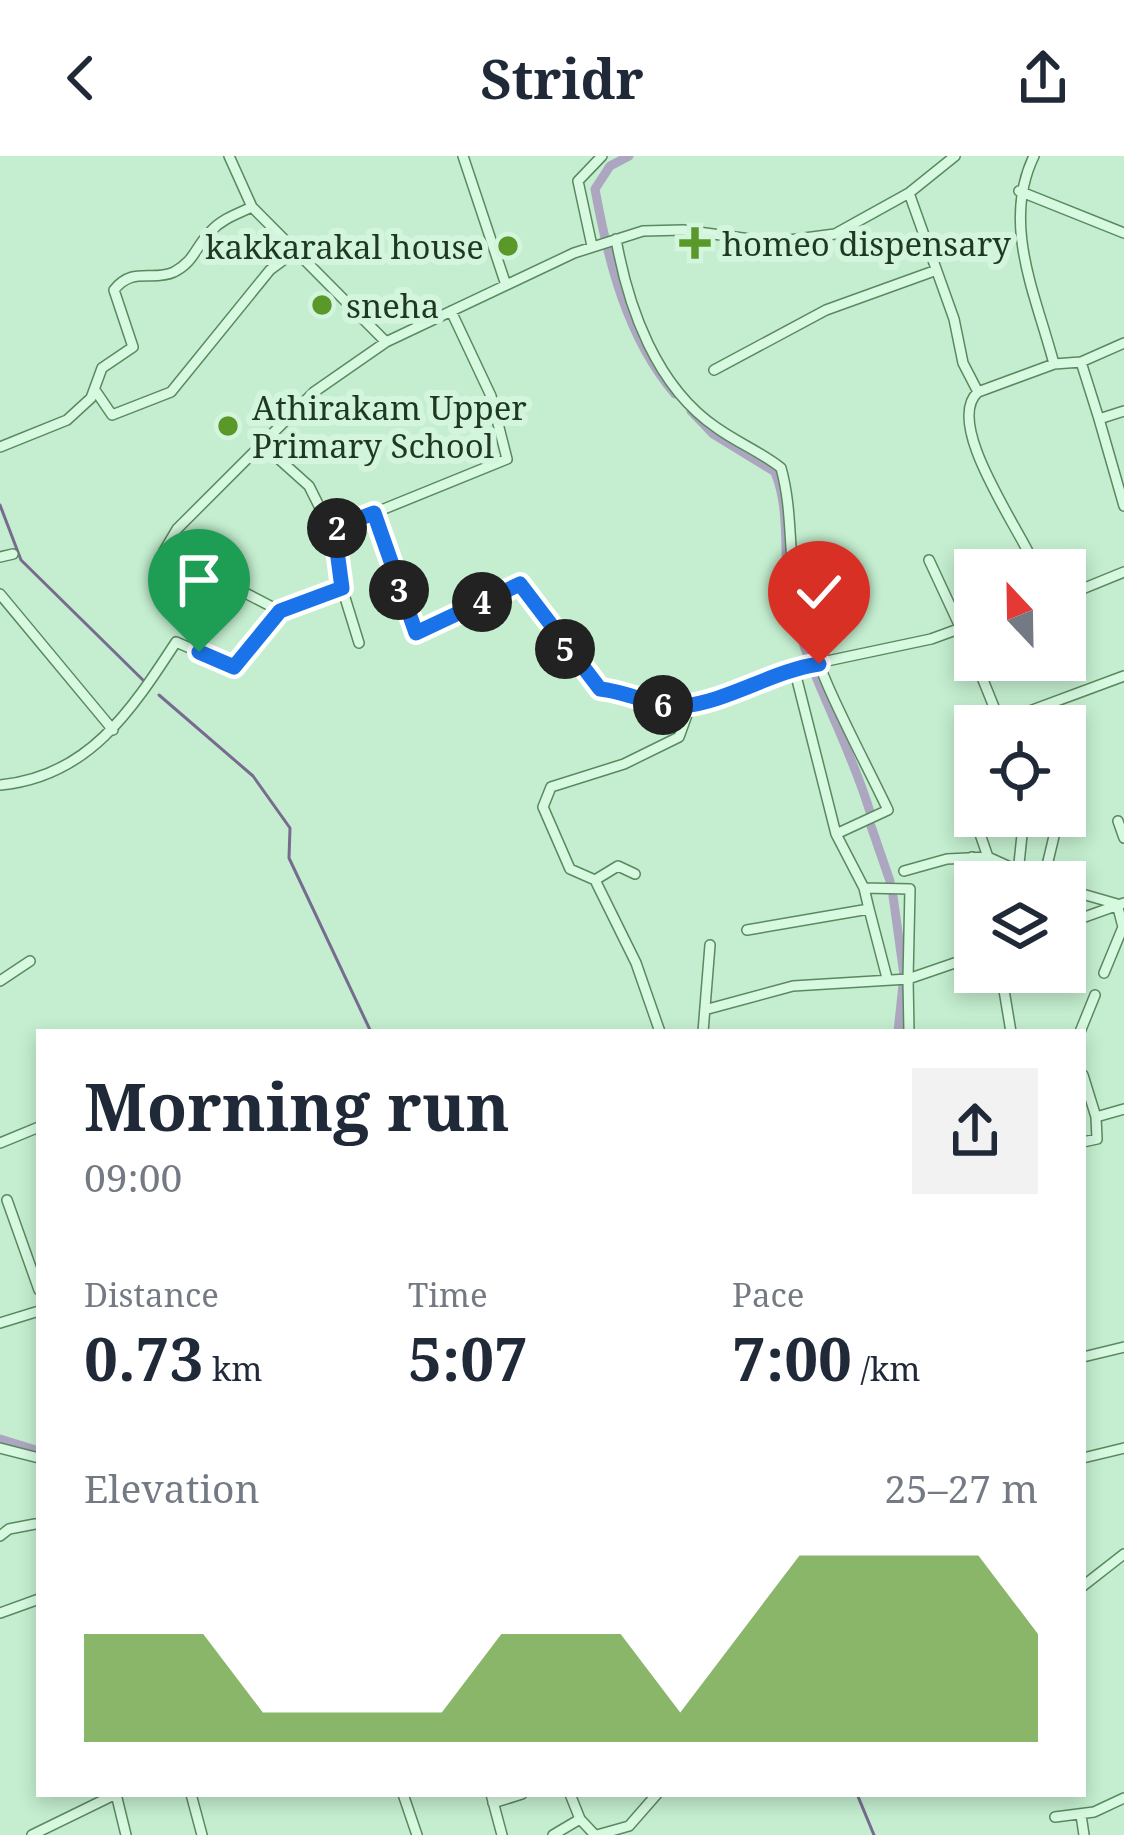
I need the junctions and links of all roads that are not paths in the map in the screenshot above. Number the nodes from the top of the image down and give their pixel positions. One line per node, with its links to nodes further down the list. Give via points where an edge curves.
1 (229, 156): 8 (street)
2 (463, 156): 13 (street)
3 (602, 156): 10 (street, via 578,181)
4 (955, 156): 7 (street)
5 (1034, 156): 6 (street)
6 (1019, 191): 9 (street); 18 (street, via 1024,255)
7 (909, 193): 10 (street, via 820,238 773,242 662,228); 12 (street)
8 (252, 207): 11 (street); 20 (street, via 209,232 196,258 170,274 121,280 114,290 133,347 102,368)
9 (1124, 233)
10 (605, 242): 13 (street); 41 (street, via 663,367 716,428 781,468 793,510 791,569)
11 (297, 250): 15 (street); 20 (street, via 270,270 171,392 112,416)
12 (934, 272): 19 (street, via 826,310); 21 (street)
13 (506, 286): 14 (street)
14 (451, 311): 15 (street); 27 (street, via 491,396 507,458)
15 (386, 342): 24 (street, via 314,392)
16 (1124, 343): 17 (street)
17 (1081, 362): 18 (street); 23 (street)
18 (1054, 364): 21 (street)
19 (714, 370)
20 (95, 390): 25 (street, via 54,428)
21 (978, 392): 29 (street, via 970,402 972,434)
22 (1124, 411): 23 (street)
23 (1099, 419): 26 (street)
24 (261, 443): 28 (street, via 309,486); 37 (street, via 164,550)
25 (0, 447)
26 (1124, 506)
27 (374, 513): 28 (street); 45 (street, via 416,633 520,584 600,689)
28 (334, 528): 35 (street)
29 (1025, 549)
30 (13, 554): 31 (street)
31 (0, 557)
32 (929, 560): 38 (street)
33 (1124, 572): 34 (street)
34 (1086, 587)
35 (342, 588): 37 (street); 40 (street)
36 (0, 594): 46 (street)
37 (280, 611): 46 (street, via 234,667 176,642)
38 (954, 611)
39 (954, 629): 41 (street)
40 (359, 643)
41 (818, 664): 42 (street); 49 (street, via 888,810)
42 (797, 668): 45 (street); 49 (street)
43 (1124, 676): 44 (street, via 1000,722)
44 (983, 681)
45 (691, 704): 58 (street, via 679,737 551,787 543,807 570,869)
46 (112, 730): 47 (street, via 64,770)
47 (0, 785)
48 (1118, 821): 51 (street)
49 (836, 833): 59 (street)
50 (981, 837): 52 (street)
51 (1124, 838)
52 (988, 856): 53 (street); 55 (street)
53 (972, 857): 54 (street); 56 (street)
54 (973, 861)
55 (997, 861)
56 (904, 871)
57 (635, 874): 58 (street, via 618,866)
58 (595, 880): 75 (street)
59 (865, 887): 62 (street); 70 (street, via 910,889)
60 (1086, 895): 61 (street)
61 (1120, 904): 63 (street); 68 (street, via 1123,927)
62 (868, 909): 64 (street); 69 (street)
63 (1086, 916)
64 (748, 930)
65 (710, 945): 74 (street)
66 (30, 961): 71 (street)
67 (954, 963): 70 (street)
68 (1104, 973)
69 (886, 978): 70 (street); 74 (street, via 793,986)
70 (908, 979): 77 (street)
71 (0, 981)
72 (1004, 993): 78 (street)
73 (1095, 995): 79 (street)
74 (708, 1009): 76 (street)
75 (658, 1029)
76 (704, 1029)
77 (909, 1029)
78 (1010, 1029)
79 (1081, 1029)
80 (1086, 1085): 82 (street)
81 (1124, 1109): 82 (street)
82 (1096, 1117): 84 (street, via 1097,1139)
83 (36, 1127): 85 (street)
84 (1086, 1141)
85 (0, 1143)
86 (7, 1199): 87 (street)
87 (36, 1281)
88 (36, 1312): 89 (street)
89 (0, 1323)
90 (1124, 1347): 91 (street)
91 (1086, 1356)
92 (0, 1448): 94 (street)
93 (1124, 1448): 95 (street)
94 (36, 1457)
95 (1086, 1457)
96 (34, 1523): 97 (street)
97 (0, 1536)
98 (1124, 1554): 99 (street)
99 (1086, 1581)
100 (36, 1601): 101 (street)
101 (0, 1613)
102 (110, 1797): 113 (street)
103 (117, 1797): 114 (street)
104 (191, 1797): 115 (street)
105 (404, 1797): 116 (street)
106 (571, 1797): 112 (street)
107 (653, 1797): 119 (street, via 629,1826)
108 (1124, 1798): 110 (street)
109 (492, 1799): 117 (street)
110 (1081, 1815): 111 (street); 120 (street)
111 (1055, 1817)
112 (580, 1819): 118 (street); 119 (street)
113 (32, 1835)
114 (126, 1835)
115 (202, 1835)
116 (417, 1835)
117 (502, 1835)
118 (553, 1835)
119 (596, 1835)
120 (1084, 1835)

